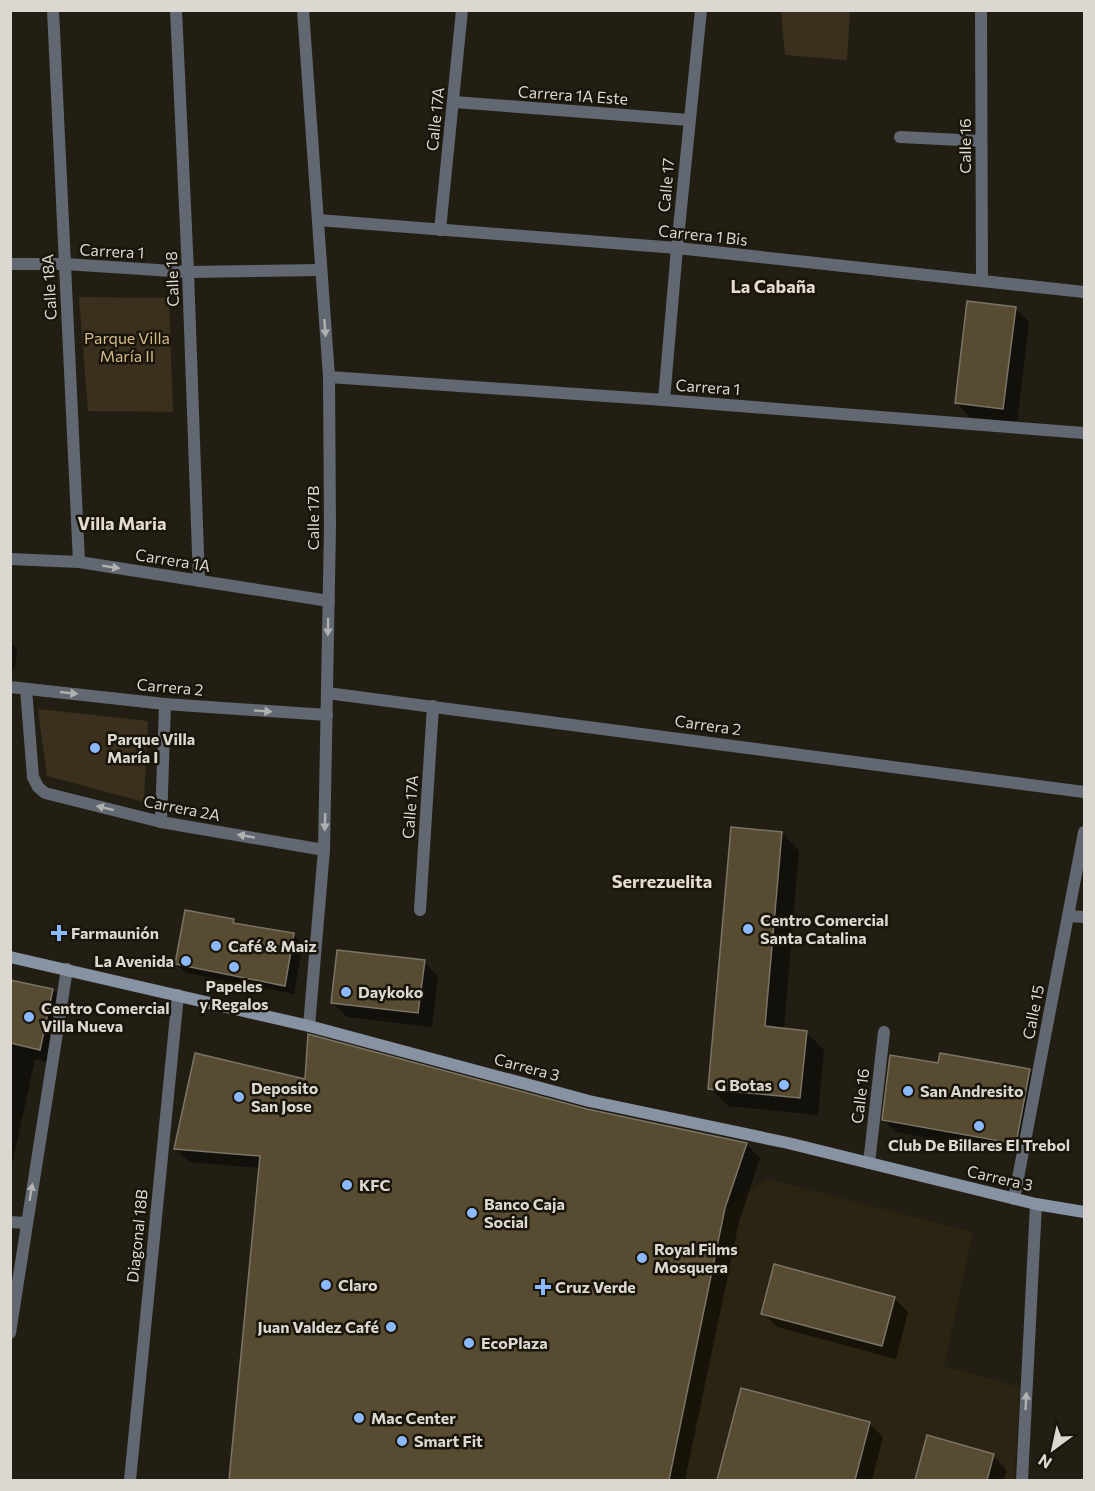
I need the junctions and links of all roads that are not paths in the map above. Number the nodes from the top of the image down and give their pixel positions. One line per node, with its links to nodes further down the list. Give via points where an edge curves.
1 (53, 10): 15 (street, Calle 18A)
2 (176, 10): 17 (street, Calle 18)
3 (303, 10): 11 (street, Calle 17B)
4 (462, 10): 7 (street, Calle 17A)
5 (701, 10): 8 (street, Calle 17)
6 (981, 10): 10 (street, Calle 16)
7 (454, 102): 8 (street, Carrera 1A Este); 12 (street, Calle 17A)
8 (689, 120): 13 (street, Calle 17)
9 (900, 137): 10 (street)
10 (981, 141): 18 (street, Calle 16)
11 (318, 220): 12 (street, Carrera 1 Bis); 16 (street, Calle 17B)
12 (440, 230): 13 (street, Carrera 1 Bis)
13 (676, 248): 18 (street, Carrera 1 Bis); 21 (street, Calle 17)
14 (10, 264): 15 (street, Carrera 1)
15 (64, 264): 17 (street, Carrera 1); 24 (street, Calle 18A)
16 (320, 270): 17 (street, Carrera 1); 20 (street, Calle 17B, one-way to 20)
17 (189, 272): 25 (street, Calle 18)
18 (982, 281): 19 (street, Carrera 1 Bis)
19 (1084, 292)
20 (329, 377): 21 (street, Carrera 1); 26 (street, Calle 17B)
21 (664, 400): 22 (street, Carrera 1)
22 (1084, 433)
23 (10, 559): 24 (street, Carrera 1A)
24 (79, 562): 25 (street, Carrera 1A, one-way to 25)
25 (199, 581): 26 (street, Carrera 1A)
26 (329, 601): 29 (street, Calle 17B, one-way to 29)
27 (10, 687): 28 (street, Carrera 2)
28 (26, 689): 30 (street, Carrera 2, one-way to 30); 34 (street, Carrera 2A, one-way to 28, via 45,793 38,787 33,777)
29 (327, 693): 31 (street, Carrera 2); 32 (street, Calle 17B)
30 (165, 704): 32 (street, Carrera 2, one-way to 32); 34 (street)
31 (433, 706): 33 (street, Carrera 2); 38 (street, Calle 17A)
32 (327, 715): 36 (street, Calle 17B, one-way to 36)
33 (1084, 792)
34 (162, 822): 36 (street, Carrera 2A, one-way to 34)
35 (1084, 832): 37 (street, Calle 15)
36 (324, 850): 44 (street, Calle 17B)
37 (1082, 860): 39 (street, Calle 15)
38 (420, 910)
39 (1069, 916): 40 (street); 47 (street, Calle 15)
40 (1084, 917)
41 (10, 957): 42 (main road, Carrera 3)
42 (67, 969): 43 (main road, Carrera 3); 51 (street, one-way to 42)
43 (178, 995): 44 (main road, Carrera 3); 53 (street, Diagonal 18B)
44 (309, 1026): 46 (main road, Carrera 3, via 589,1101)
45 (884, 1032): 46 (street, Calle 16)
46 (869, 1163): 47 (main road, Carrera 3)
47 (1014, 1199): 48 (main road, Carrera 3)
48 (1036, 1204): 49 (main road, Carrera 3); 54 (street, one-way to 48)
49 (1084, 1212)
50 (10, 1222): 51 (street)
51 (26, 1223): 52 (street)
52 (10, 1333)
53 (130, 1480)
54 (1022, 1480)

